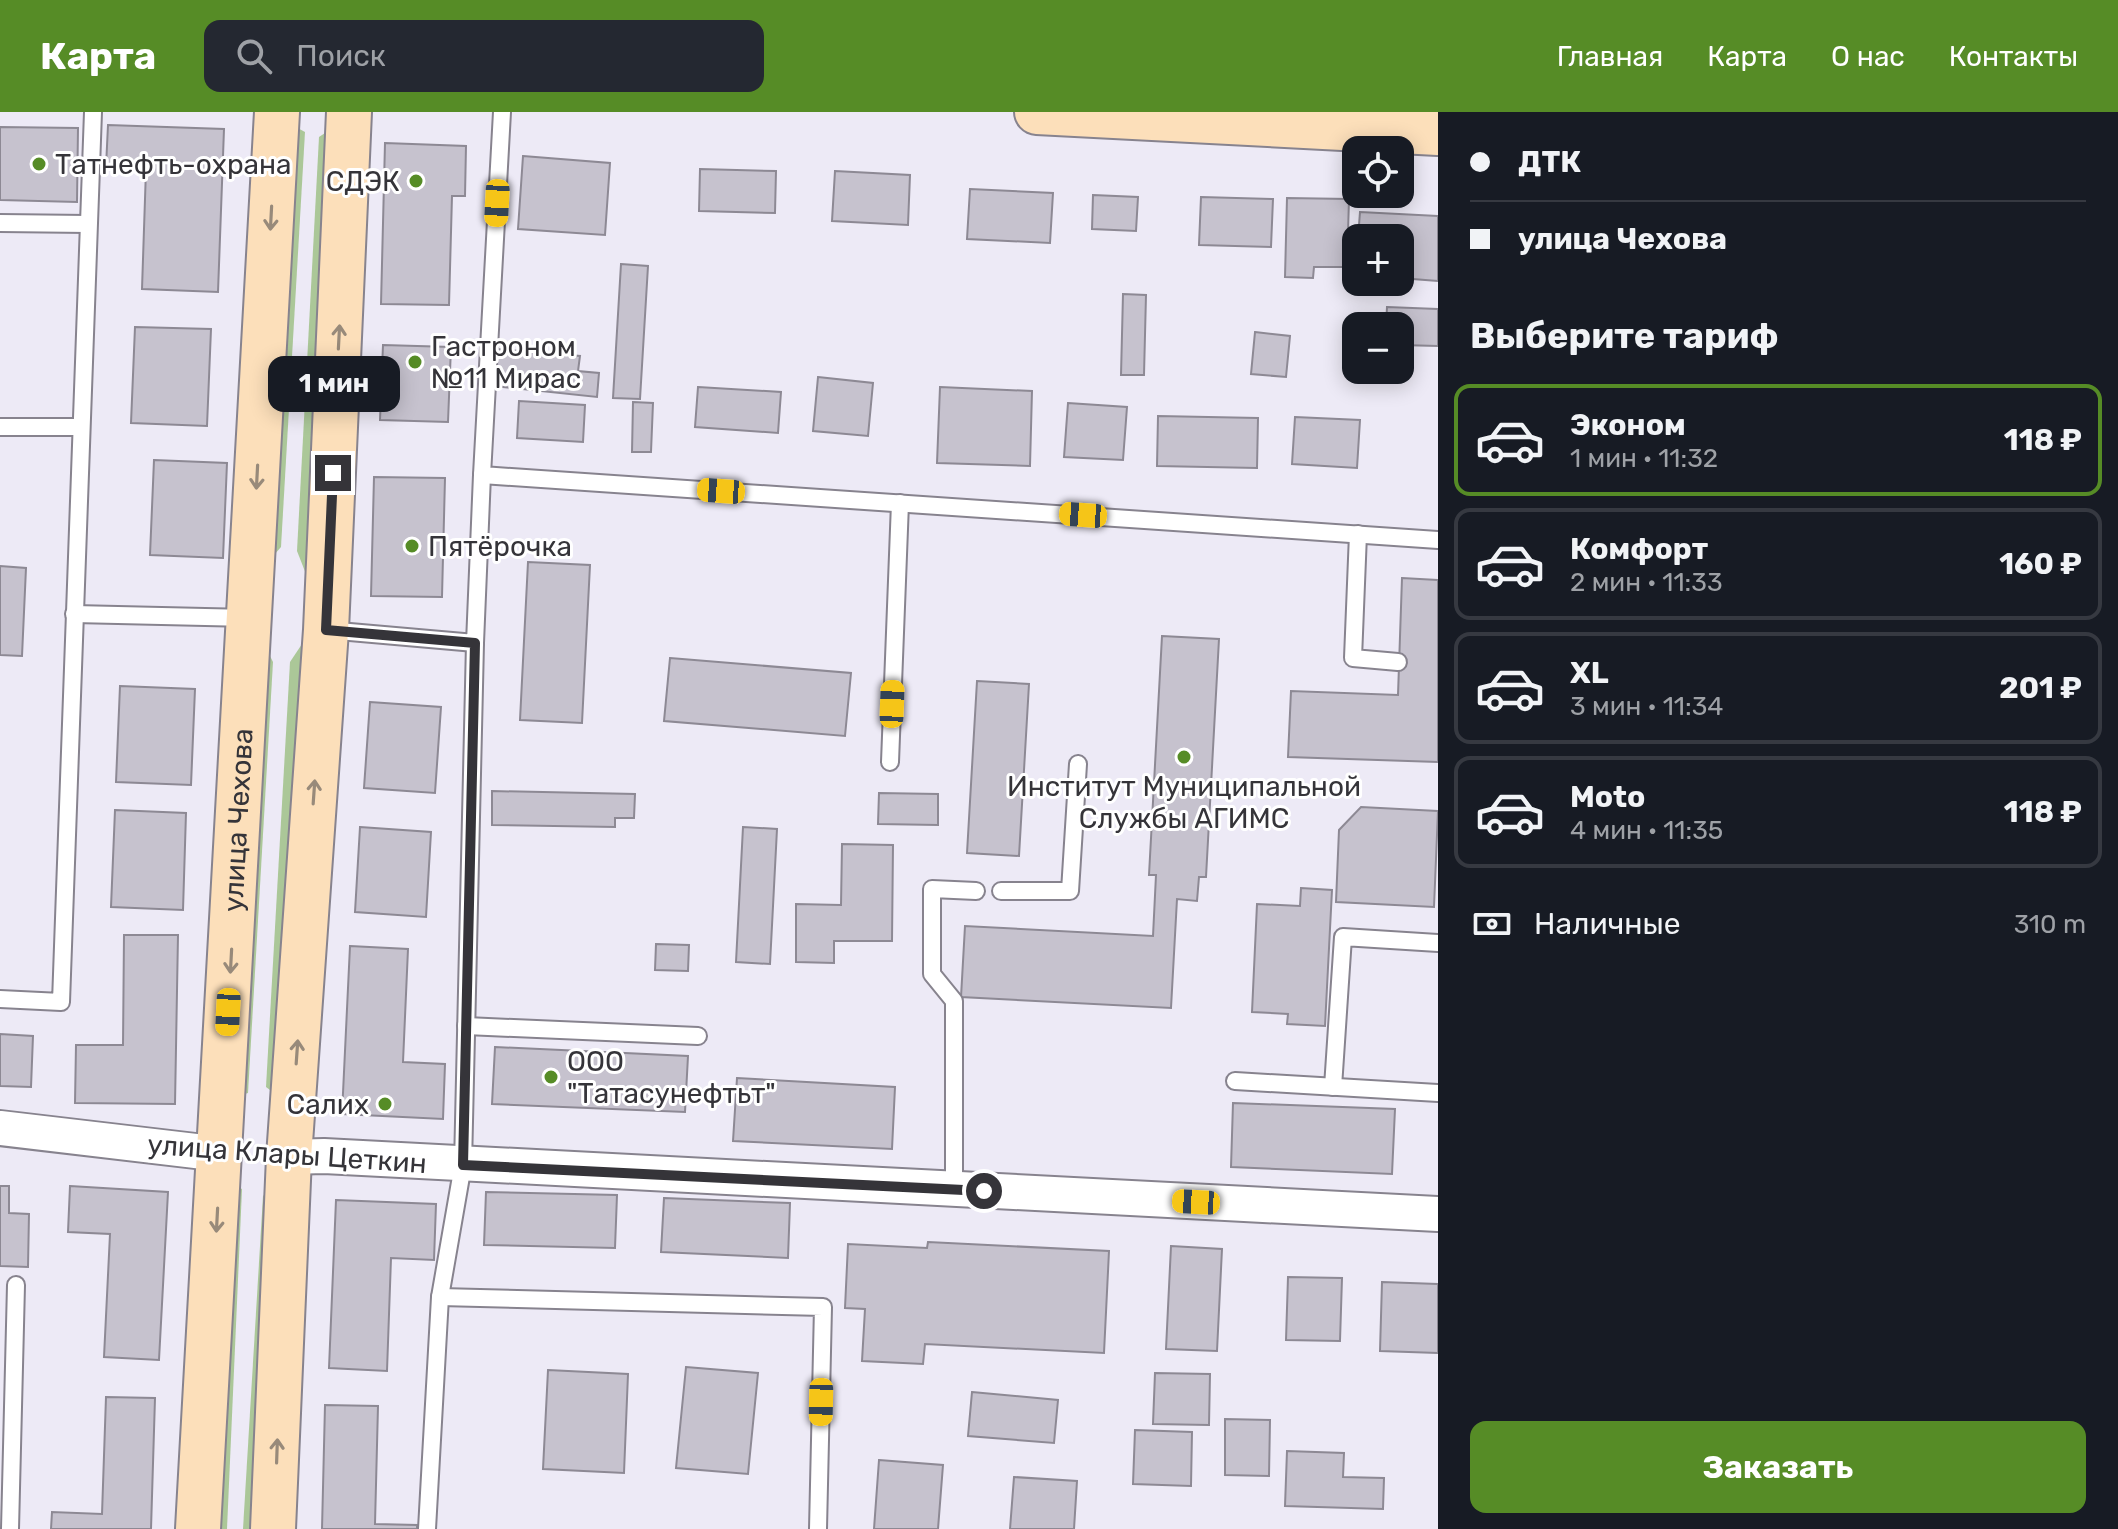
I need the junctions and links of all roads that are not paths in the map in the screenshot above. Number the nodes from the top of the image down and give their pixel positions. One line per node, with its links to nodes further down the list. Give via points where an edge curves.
1 (93, 112): 9 (lane)
2 (277, 112): 17 (main road, улица Чехова, one-way to 17)
3 (349, 112): 18 (main road, one-way to 3)
4 (502, 112): 12 (lane)
5 (1037, 112): 6 (main road)
6 (1199, 116): 7 (main road)
7 (1438, 133)
8 (0, 223): 9 (lane)
9 (88, 224): 11 (lane)
10 (0, 427): 11 (lane)
11 (81, 427): 16 (lane)
12 (482, 475): 13 (lane); 19 (lane)
13 (900, 503): 14 (lane); 21 (lane)
14 (1358, 534): 15 (lane); 20 (lane, via 1353,658)
15 (1438, 540)
16 (74, 614): 17 (lane); 26 (lane, via 61,1002)
17 (250, 619): 33 (main road, улица Чехова, one-way to 33)
18 (326, 630): 19 (lane); 34 (main road, one-way to 18)
19 (475, 643): 27 (lane)
20 (1398, 662)
21 (890, 762)
22 (1078, 764): 24 (lane, via 1070,891)
23 (976, 891): 36 (lane, via 932,889 932,974 954,1001)
24 (1001, 891)
25 (1438, 943): 30 (lane, via 1343,937)
26 (0, 999)
27 (466, 1026): 28 (lane); 35 (lane)
28 (698, 1036)
29 (1235, 1081): 30 (lane)
30 (1333, 1087): 31 (lane)
31 (1438, 1093)
32 (0, 1128): 33 (street, улица Клары Цеткин)
33 (221, 1154): 34 (main road, улица Клары Цеткин); 41 (main road, улица Чехова, one-way to 41)
34 (289, 1157): 35 (street, улица Клары Цеткин); 42 (main road, one-way to 34)
35 (463, 1165): 36 (street, улица Клары Цеткин); 39 (lane)
36 (954, 1190): 37 (street, улица Клары Цеткин)
37 (1438, 1214)
38 (16, 1285): 40 (lane)
39 (440, 1297): 43 (lane); 44 (lane, via 823,1307)
40 (10, 1529)
41 (198, 1529)
42 (273, 1529)
43 (427, 1529)
44 (818, 1529)

